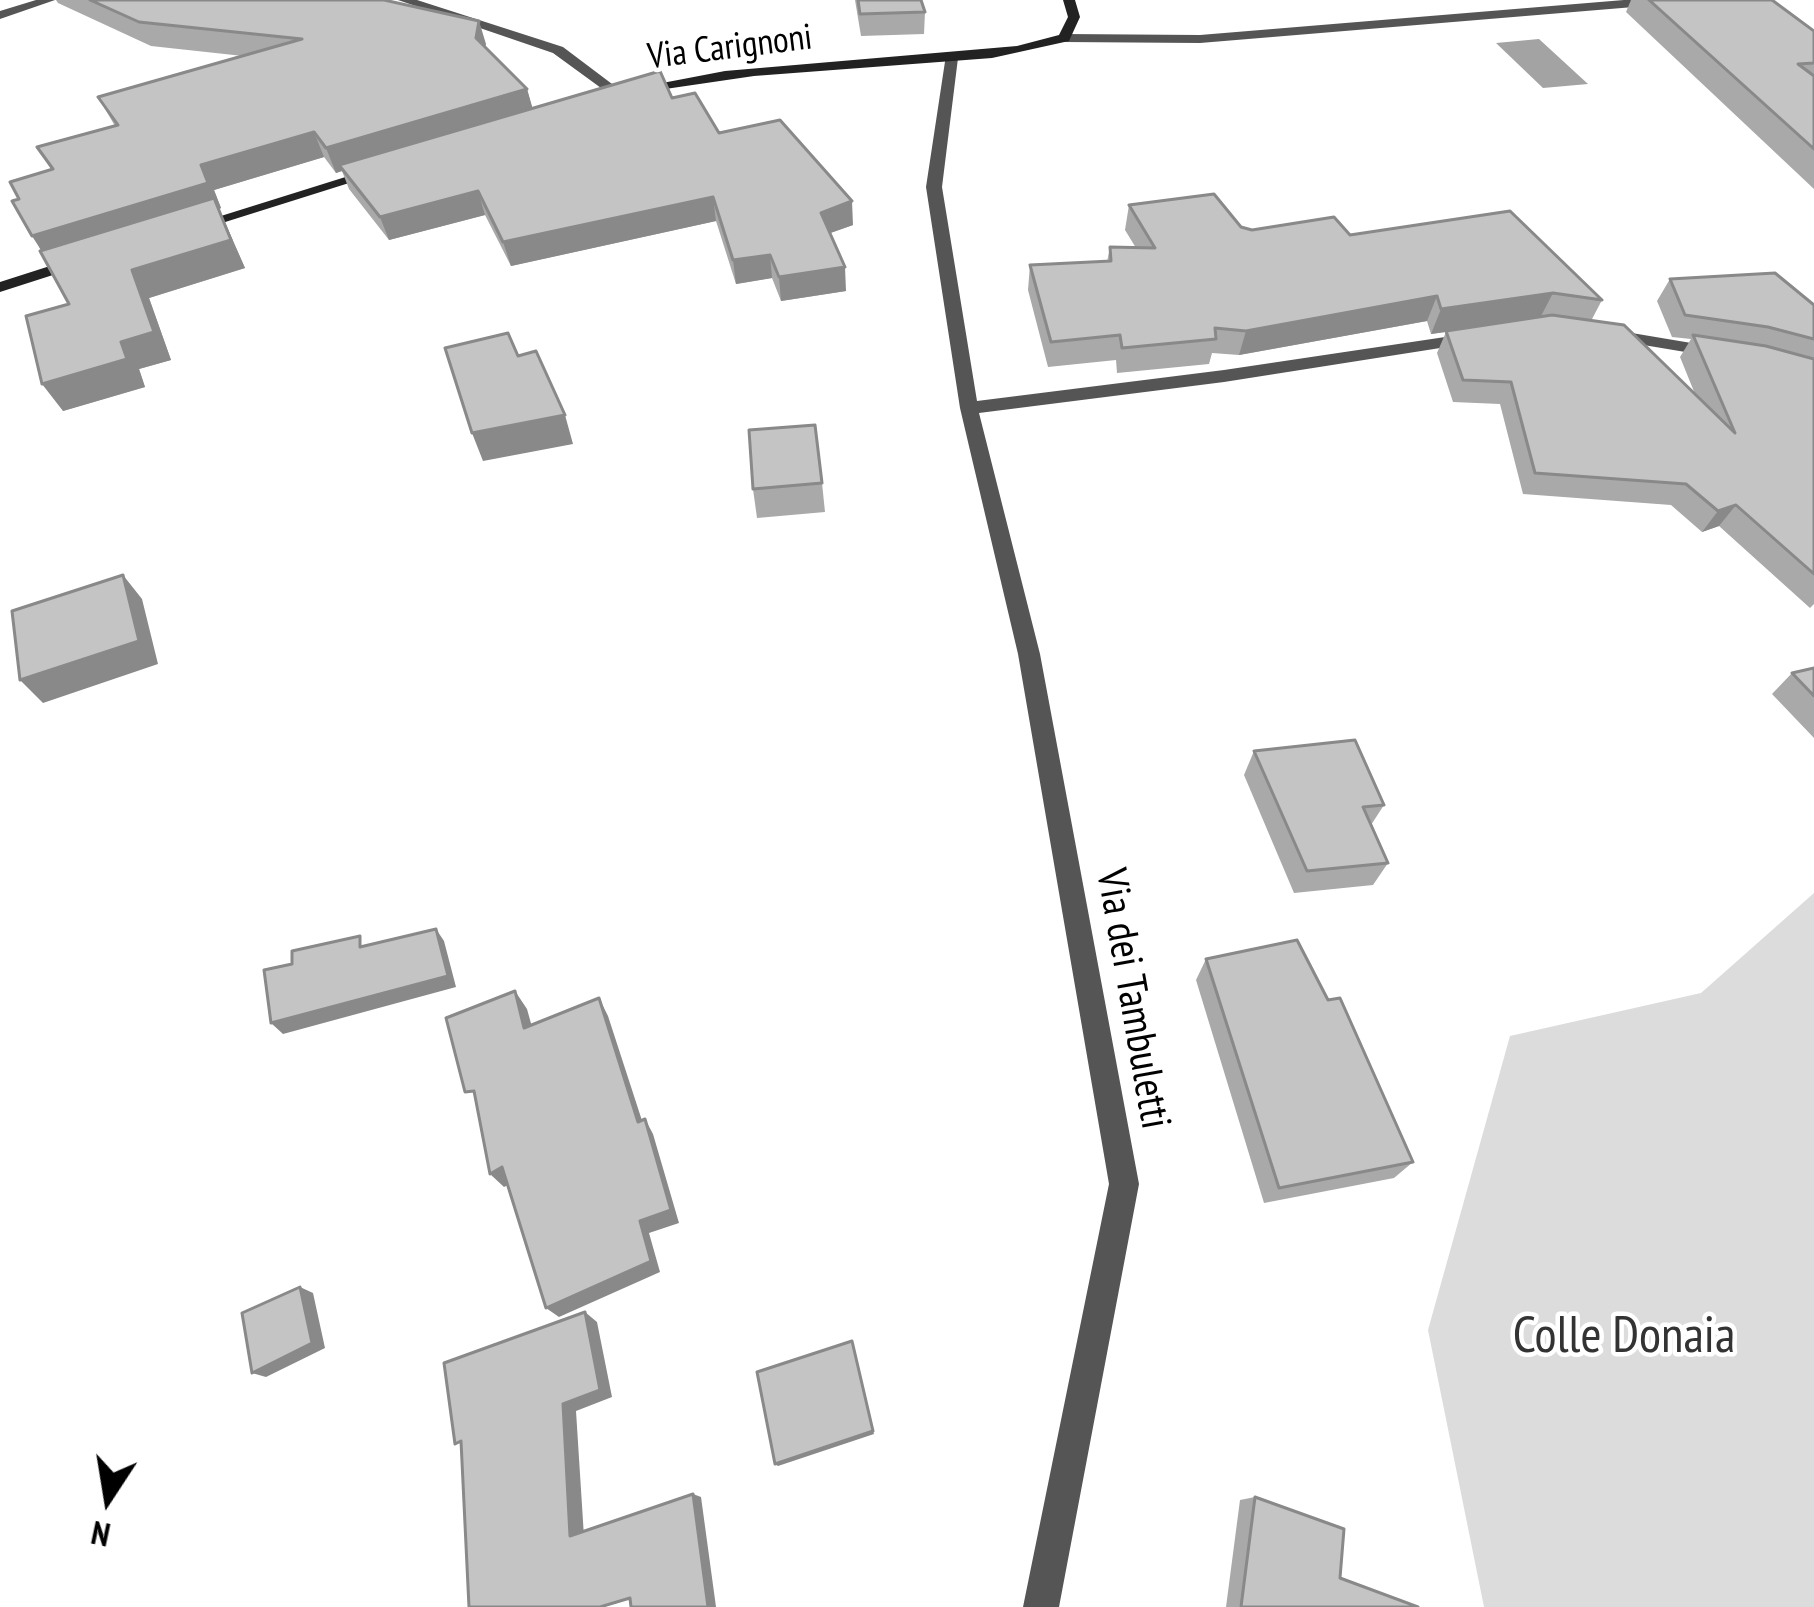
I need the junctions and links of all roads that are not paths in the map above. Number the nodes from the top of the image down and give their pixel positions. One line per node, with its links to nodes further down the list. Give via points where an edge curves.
1 (50, 0): 5 (street)
2 (404, 0): 8 (street, via 558,50)
3 (1069, 0): 6 (street, via 1074,16)
4 (1670, 0): 6 (street, via 1200,39)
5 (0, 15)
6 (1064, 38): 7 (street, Via Carignoni)
7 (952, 58): 8 (street, Via Carignoni, via 740,71); 17 (street, Via dei Tambuletti, via 934,187)
8 (617, 93): 9 (street, Via Carignoni)
9 (595, 100)
10 (396, 166): 11 (street)
11 (175, 232)
12 (87, 259): 13 (street)
13 (0, 287)
14 (1595, 333): 16 (street)
15 (1496, 334): 17 (street)
16 (1730, 354)
17 (969, 407): 18 (street, Via dei Tambuletti, via 1029,654 1124,1184)
18 (1041, 1607)

